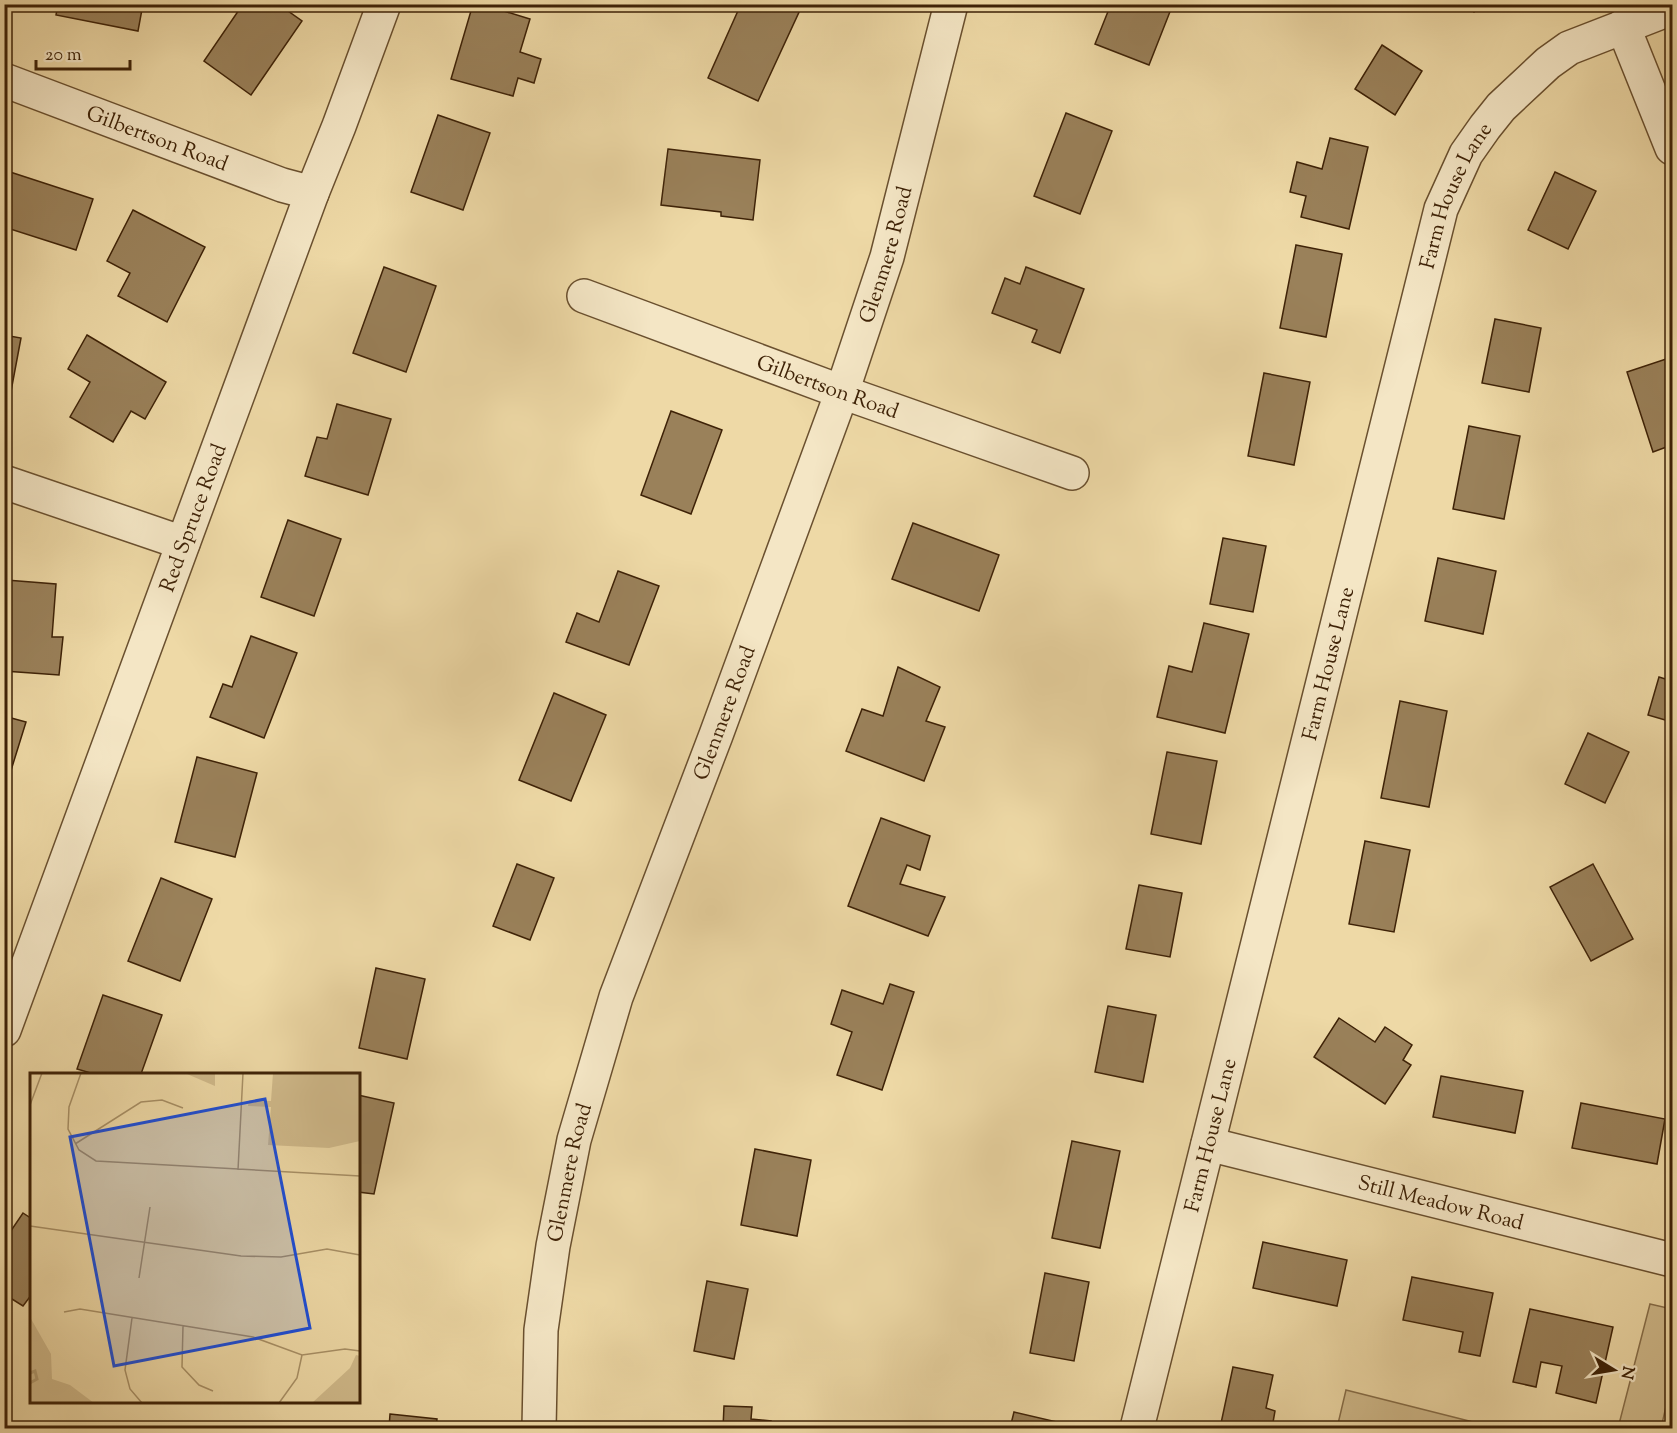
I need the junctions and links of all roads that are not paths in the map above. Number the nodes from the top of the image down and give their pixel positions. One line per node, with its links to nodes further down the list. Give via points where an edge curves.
1 (384, 4): 7 (street, Red Spruce Road)
2 (951, 4): 9 (street, Glenmere Road, via 887,257)
3 (1672, 8): 4 (street, Farm House Lane)
4 (1623, 26): 6 (street); 14 (street, Farm House Lane, via 1569,48 1501,107 1466,154 1441,209)
5 (4, 80): 7 (street, Gilbertson Road)
6 (1672, 148)
7 (312, 193): 12 (street, Red Spruce Road)
8 (584, 296): 9 (street, Gilbertson Road)
9 (842, 392): 10 (street, Gilbertson Road); 16 (street, Glenmere Road, via 600,1049 574,1140 553,1246 541,1330)
10 (1072, 473)
11 (4, 482): 12 (street)
12 (183, 543): 13 (street, Red Spruce Road)
13 (4, 1030)
14 (1208, 1144): 15 (street, Still Meadow Road); 17 (street, Farm House Lane)
15 (1672, 1260)
16 (539, 1428)
17 (1137, 1428)

